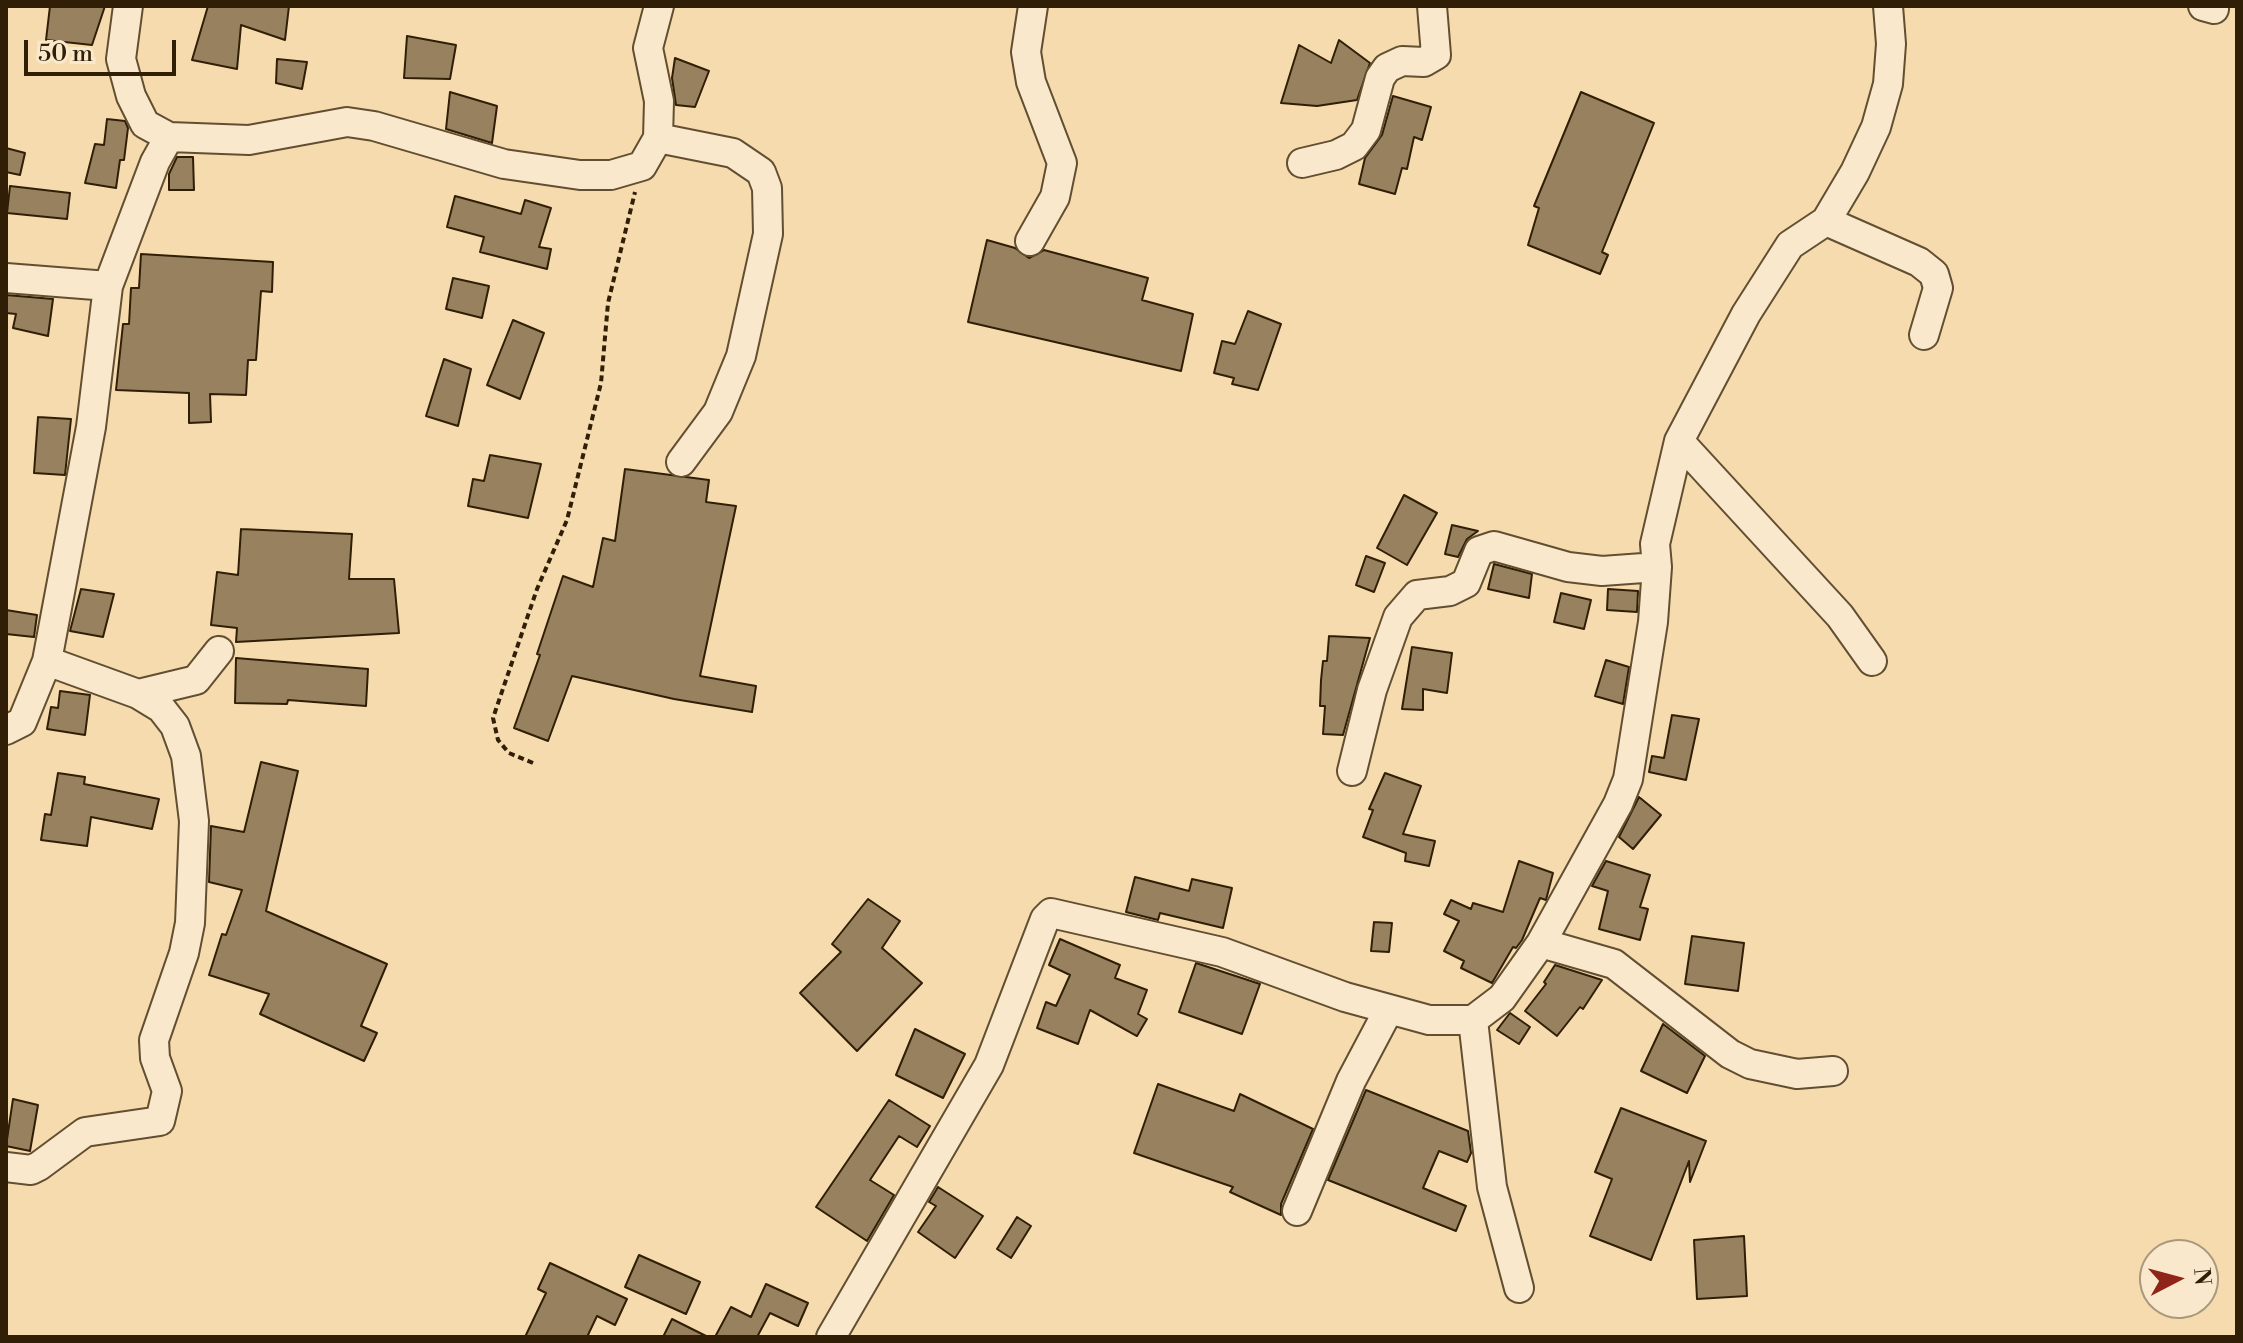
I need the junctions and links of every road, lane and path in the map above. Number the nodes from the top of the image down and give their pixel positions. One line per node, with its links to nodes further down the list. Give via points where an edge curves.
1 (128, 6): 6 (street, via 121,59 131,96 145,124)
2 (659, 6): 7 (street, via 648,48 659,101)
3 (1033, 6): 11 (street, via 1026,52 1031,82 1062,163 1055,197)
4 (1432, 6): 8 (street, via 1436,55 1387,68 1366,130 1354,146)
5 (1888, 6): 10 (street, via 1891,44 1884,99 1855,172)
6 (169, 137): 9 (street, via 249,140 347,122 540,171 611,175); 13 (street)
7 (658, 138): 9 (street); 16 (street, via 742,157 761,172 767,188 768,234 741,356 718,412)
8 (1302, 163)
9 (642, 166): 23 (path, via 608,303 601,383 567,520 527,615 493,718 503,746)
10 (1826, 221): 14 (street, via 1919,262 1934,274 1938,288); 15 (street, via 1790,245 1746,314)
11 (1030, 241)
12 (6, 278): 13 (street)
13 (108, 286): 19 (street, via 91,427)
14 (1924, 335)
15 (1679, 441): 17 (street, via 1655,544); 20 (street, via 1840,616)
16 (681, 462)
17 (1657, 567): 24 (street, via 1602,571 1494,546 1479,551 1466,583 1417,595 1398,617 1372,690); 25 (street, via 1628,779)
18 (219, 651): 21 (street, via 196,680)
19 (47, 661): 21 (street); 22 (street, via 22,722)
20 (1872, 661)
21 (138, 694): 29 (street, via 161,708 175,726 186,756 194,821 190,923 154,1040 167,1084 164,1115 153,1124 85,1132 31,1170)
22 (6, 730)
23 (533, 763)
24 (1352, 771)
25 (1541, 943): 27 (street, via 1502,998); 28 (street, via 1614,964 1750,1064 1797,1074)
26 (1388, 1011): 27 (street, via 1429,1020); 30 (street, via 1351,1081); 32 (street, via 1222,952 1051,913 984,1075)
27 (1473, 1020): 31 (street, via 1492,1187)
28 (1833, 1071)
29 (6, 1167)
30 (1297, 1211)
31 (1519, 1288)
32 (832, 1337)

